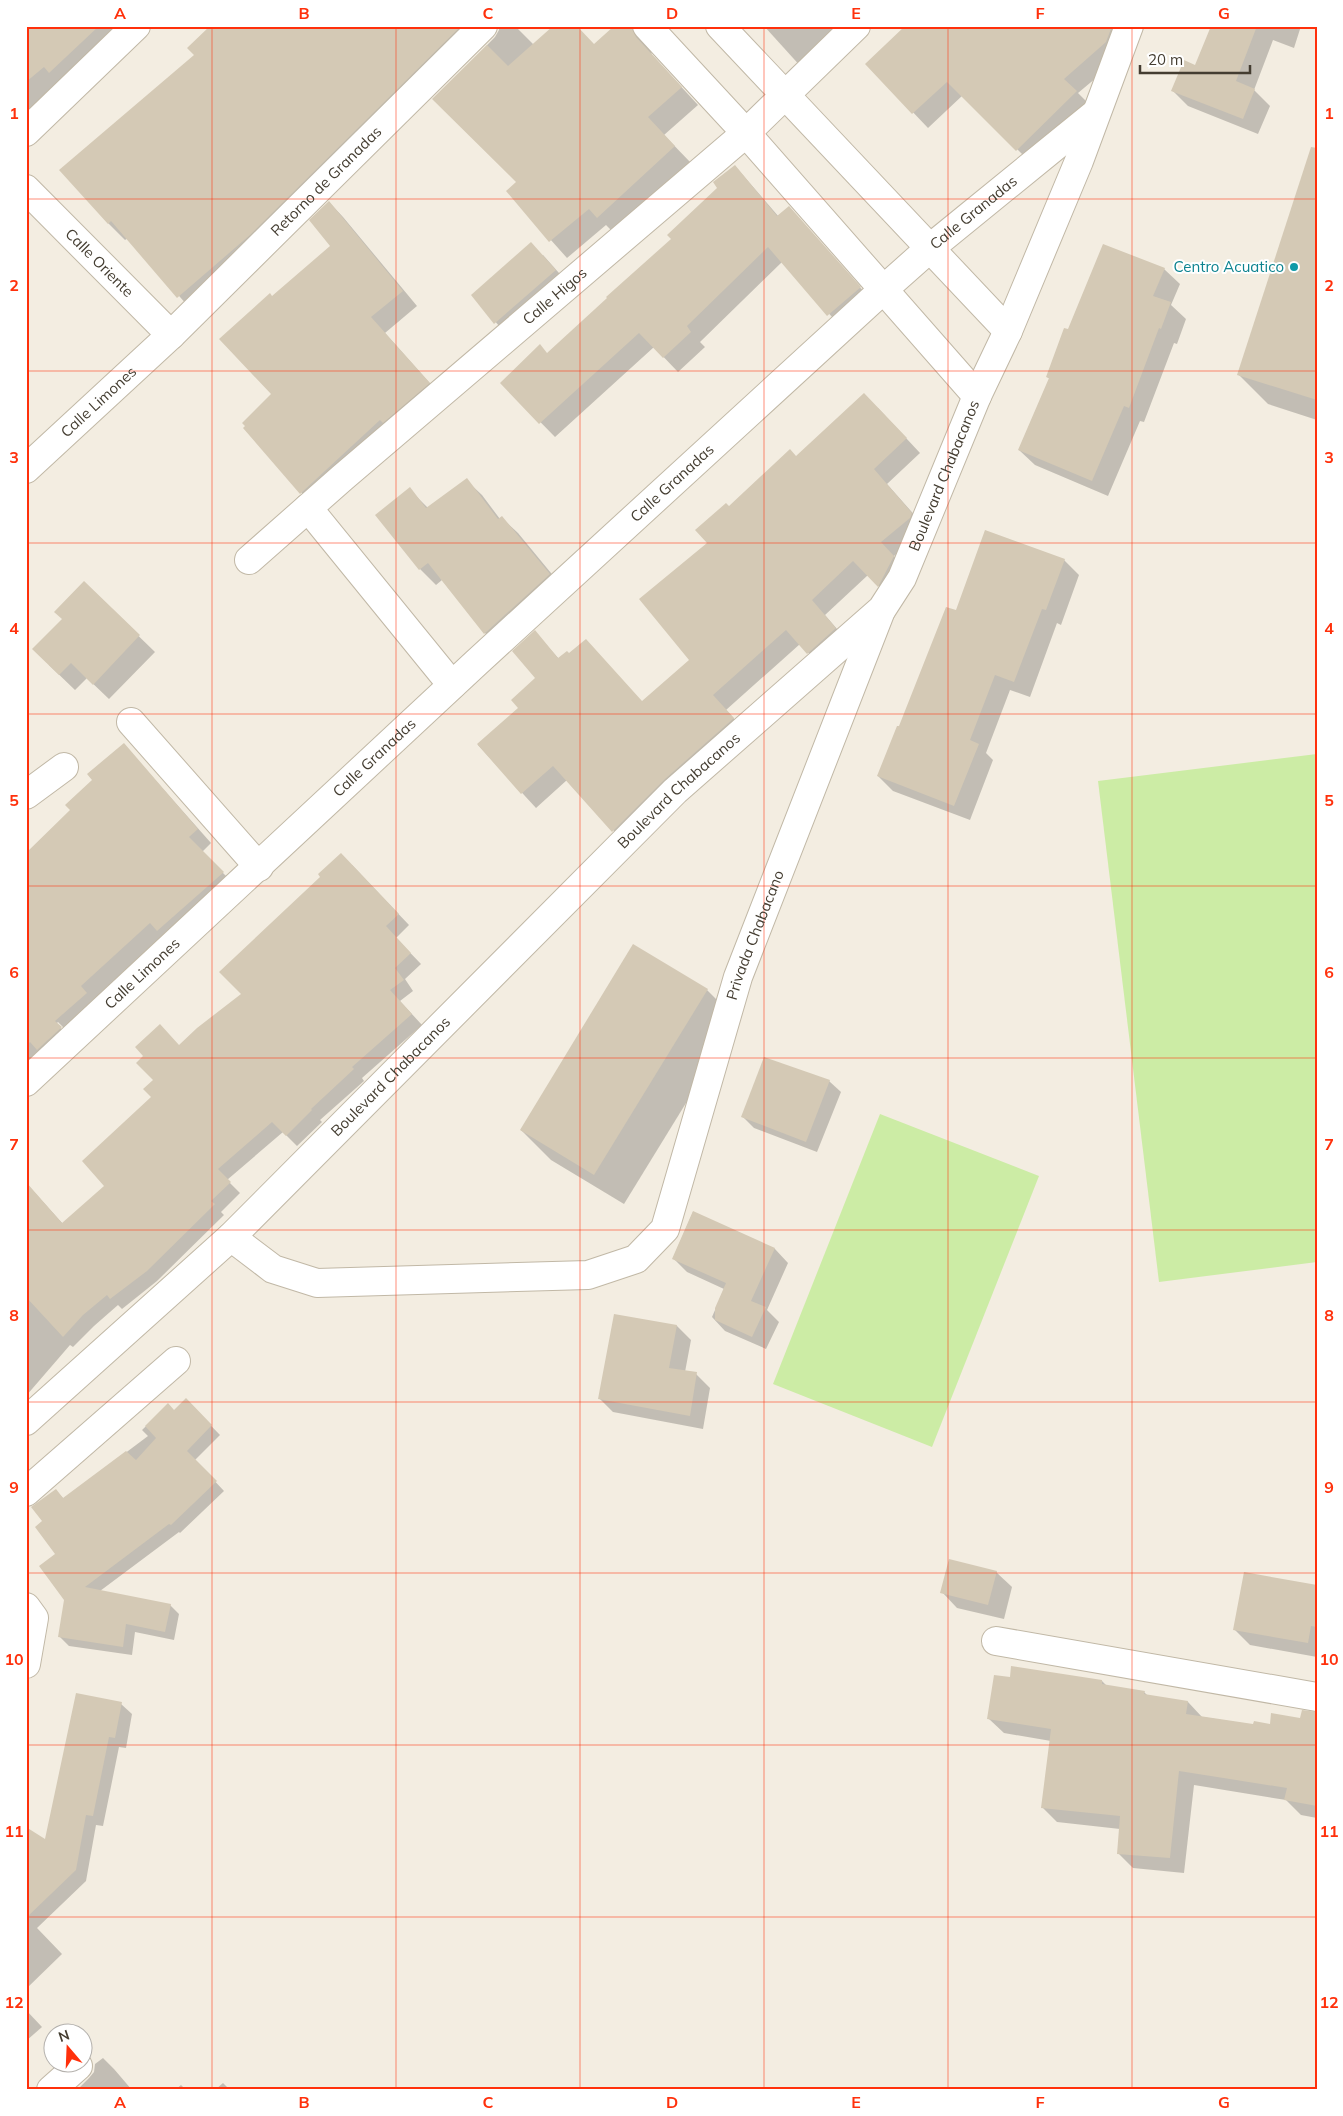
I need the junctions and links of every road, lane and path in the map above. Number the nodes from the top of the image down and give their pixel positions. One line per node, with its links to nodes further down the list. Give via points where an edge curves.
1 (136, 26): 9 (street)
2 (483, 26): 15 (street, Retorno de Granadas)
3 (647, 26): 10 (street)
4 (720, 26): 7 (street)
5 (856, 26): 7 (street, Calle Higos)
6 (1129, 26): 8 (street, Boulevard Chabacanos)
7 (785, 95): 10 (street, Calle Higos); 12 (street)
8 (1097, 113): 12 (street, Calle Granadas); 14 (street, Boulevard Chabacanos)
9 (26, 132)
10 (746, 133): 13 (street); 18 (street, Calle Higos)
11 (26, 189): 15 (street, Calle Oriente)
12 (929, 249): 13 (street, Calle Granadas); 14 (street)
13 (884, 288): 16 (street); 21 (street, Calle Granadas)
14 (1008, 332): 16 (street, Boulevard Chabacanos)
15 (171, 335): 17 (street, Calle Limones)
16 (977, 396): 20 (street, Boulevard Chabacanos, via 902,578)
17 (26, 469)
18 (308, 508): 19 (street, Calle Higos); 21 (street)
19 (249, 560)
20 (882, 610): 27 (street, Boulevard Chabacanos, via 675,791); 27 (street, Privada Chabacano, via 738,977 665,1229 636,1259 588,1275 317,1283 273,1269)
21 (452, 685): 25 (street, Calle Granadas)
22 (131, 722): 25 (street)
23 (64, 768): 24 (street)
24 (26, 795)
25 (259, 866): 26 (street, Calle Limones)
26 (26, 1082)
27 (231, 1237): 29 (street, Boulevard Chabacanos)
28 (176, 1361): 30 (street)
29 (26, 1420)
30 (26, 1492)
31 (26, 1607): 33 (street, via 34,1618)
32 (996, 1641): 34 (street)
33 (26, 1664)
34 (1317, 1696)
35 (69, 2074): 36 (street)
36 (52, 2090)

